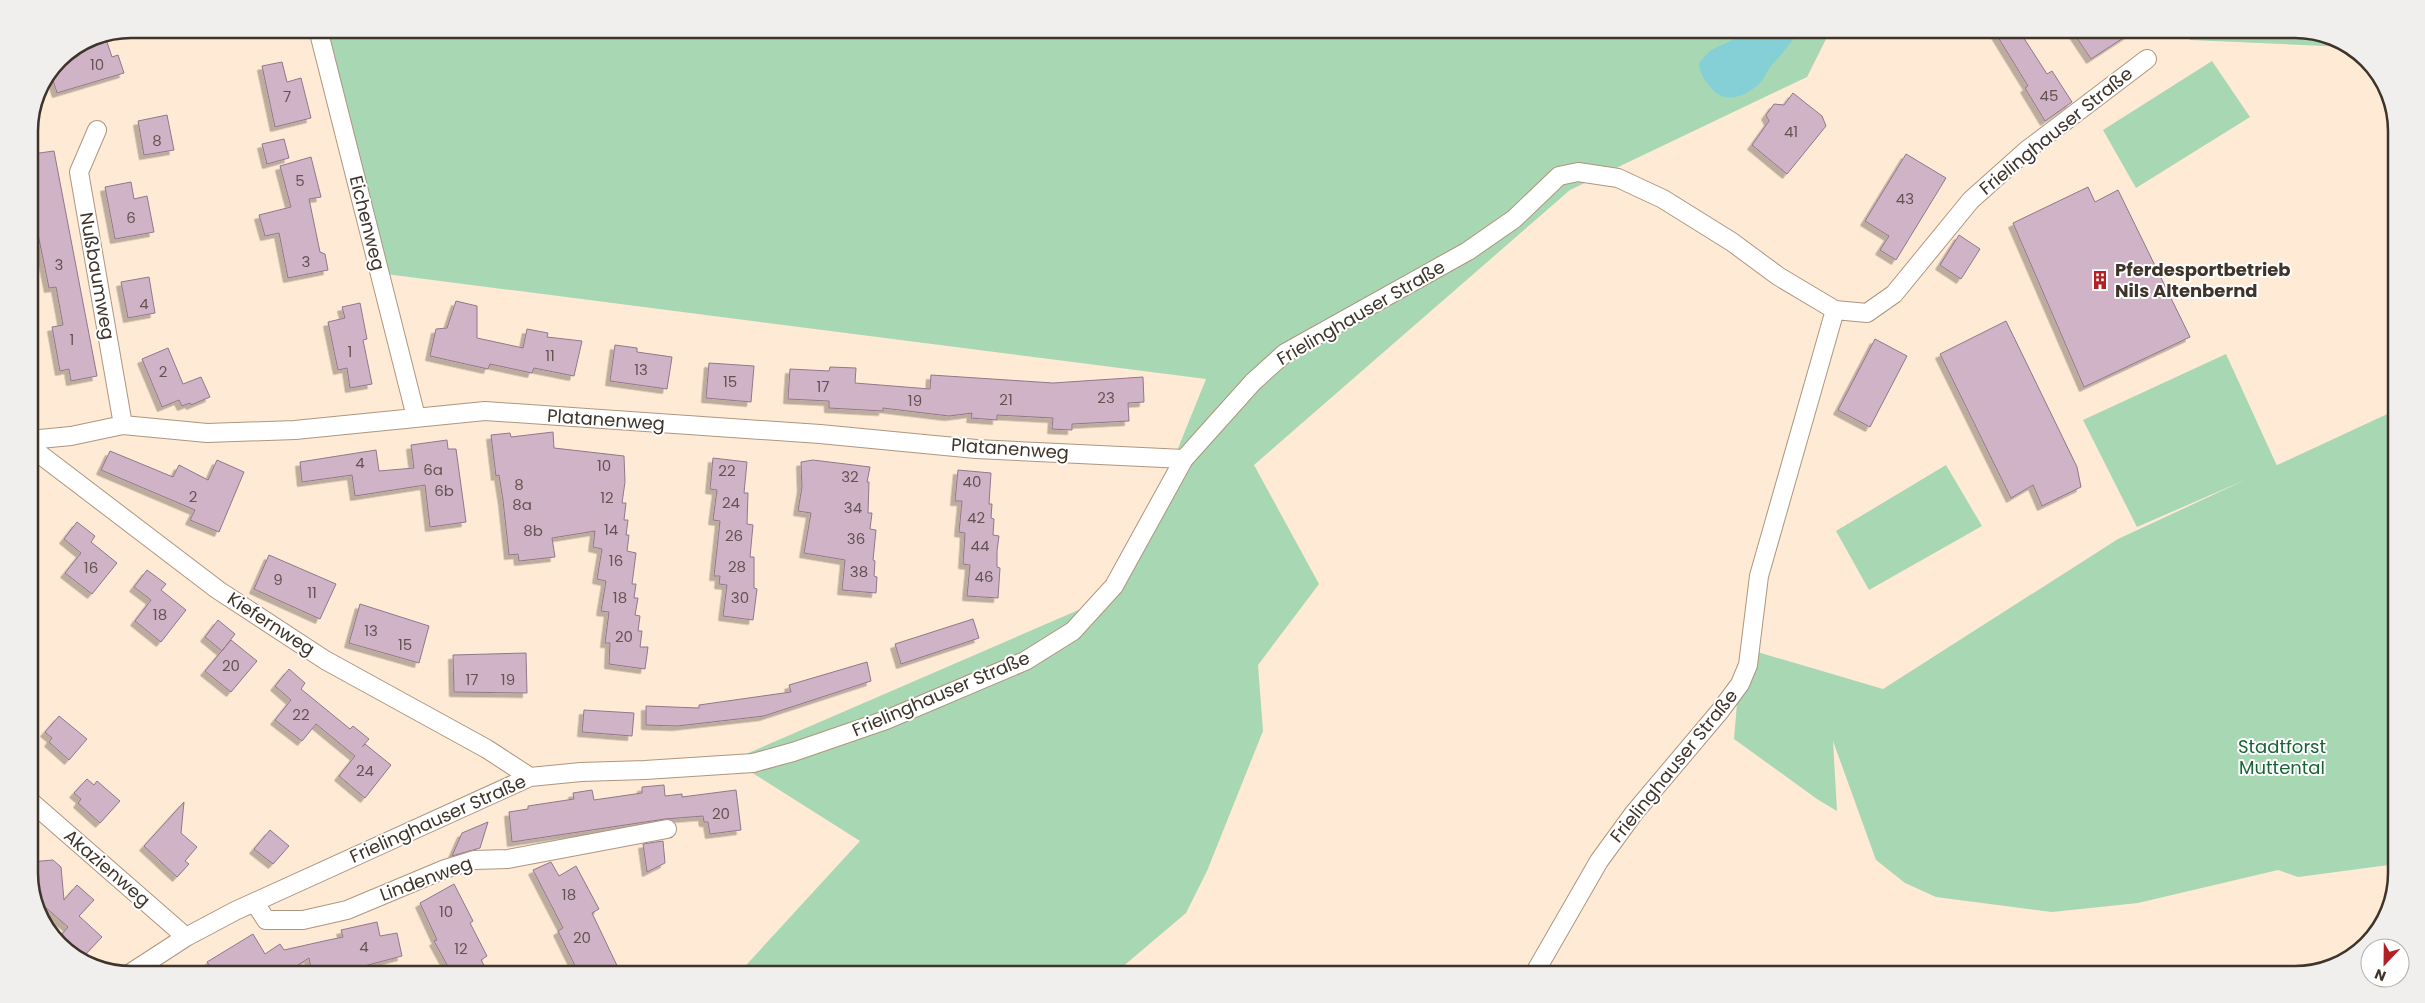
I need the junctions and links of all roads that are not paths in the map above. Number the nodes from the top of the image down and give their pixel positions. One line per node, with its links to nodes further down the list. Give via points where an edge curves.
1 (320, 38): 5 (street, Eichenweg)
2 (2147, 59): 4 (street, Frielinghauser Straße, via 2027,150 1971,200 1894,294 1867,313)
3 (97, 130): 6 (street, Nußbaumweg, via 79,172)
4 (1835, 310): 9 (street, Frielinghauser Straße, via 1663,199 1618,178 1578,172 1558,176 1514,219 1468,251 1285,353 1253,382); 16 (street, Frielinghauser Straße, via 1759,576 1748,665 1740,684 1634,813 1599,861)
5 (416, 417): 6 (street, Platanenweg, via 295,430 207,434); 9 (street, Platanenweg, via 485,411 820,434 976,449)
6 (123, 425): 7 (street, Platanenweg)
7 (38, 439)
8 (38, 453): 10 (street, Kiefernweg, via 218,590 325,660 487,749)
9 (1184, 459): 10 (street, Frielinghauser Straße, via 1114,586 1073,631 1025,661 886,720 753,763)
10 (530, 777): 13 (street, Frielinghauser Straße)
11 (38, 808): 14 (street, Akazienweg)
12 (667, 829): 13 (street, Lindenweg, via 508,859 474,860 401,886 347,910 303,920 266,920)
13 (255, 903): 14 (street, Frielinghauser Straße)
14 (186, 936): 15 (street, Frielinghauser Straße)
15 (141, 966)
16 (1539, 966)

